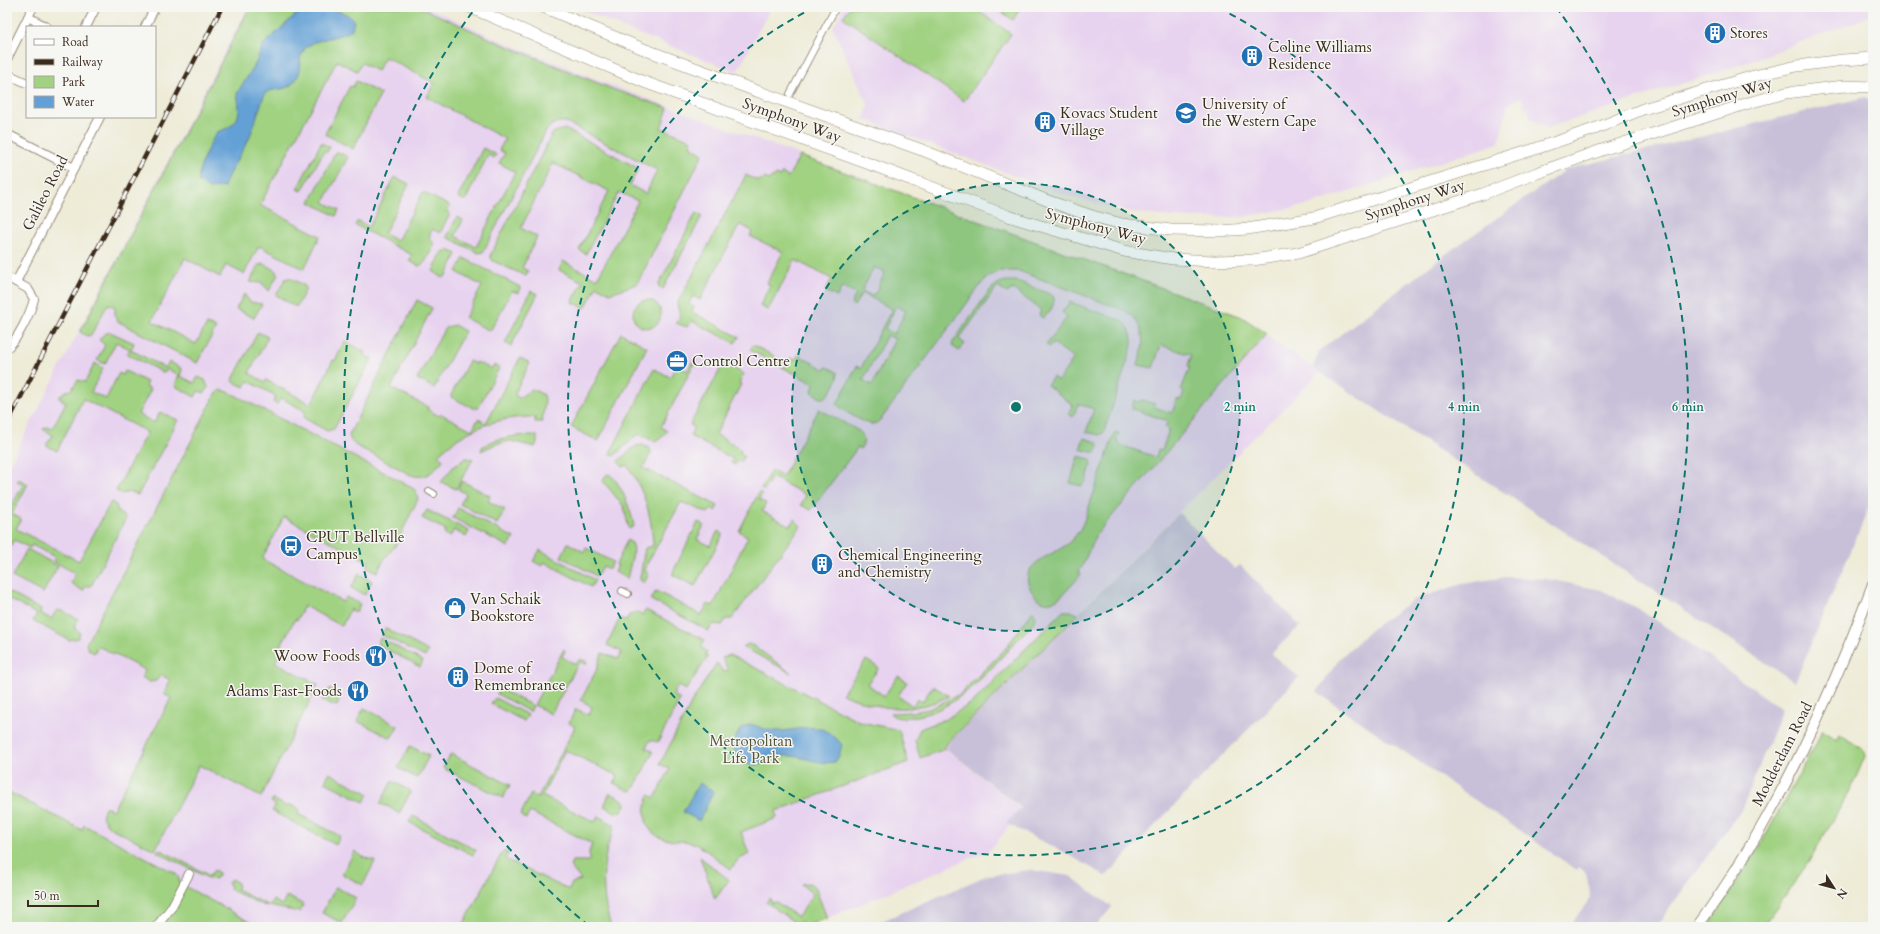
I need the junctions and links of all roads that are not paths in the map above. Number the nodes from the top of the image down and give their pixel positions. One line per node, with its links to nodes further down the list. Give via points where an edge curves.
1 (33, 7): 7 (street)
2 (96, 7): 9 (street)
3 (155, 7): 10 (street)
4 (469, 7): 15 (main road, Symphony Way, via 644,82 1008,216 1124,251 1173,259 1253,260 1298,253 1483,194 1602,150 1752,102 1786,93 1844,86)
5 (543, 7): 12 (main road, Symphony Way, via 646,50 922,150 1052,202 1122,224 1171,230 1247,229 1314,218 1532,150 1643,109 1748,77 1804,65)
6 (836, 7): 16 (street)
7 (28, 17): 8 (street); 11 (street)
8 (45, 26)
9 (86, 26)
10 (146, 26)
11 (7, 58)
12 (1873, 58)
13 (7, 74): 14 (street)
14 (26, 84)
15 (1873, 86)
16 (790, 94)
17 (99, 118): 19 (street, Galileo Road)
18 (7, 134): 19 (street)
19 (74, 168): 21 (street, Galileo Road)
20 (7, 277): 21 (street)
21 (16, 282): 22 (street, via 28,289 34,299 33,306 13,343)
22 (7, 348)
23 (1873, 584): 28 (street, Modderdam Road, via 1816,723 1763,824)
24 (622, 591): 25 (street)
25 (628, 594)
26 (189, 874): 27 (street, via 171,908)
27 (156, 927)
28 (1697, 927)

